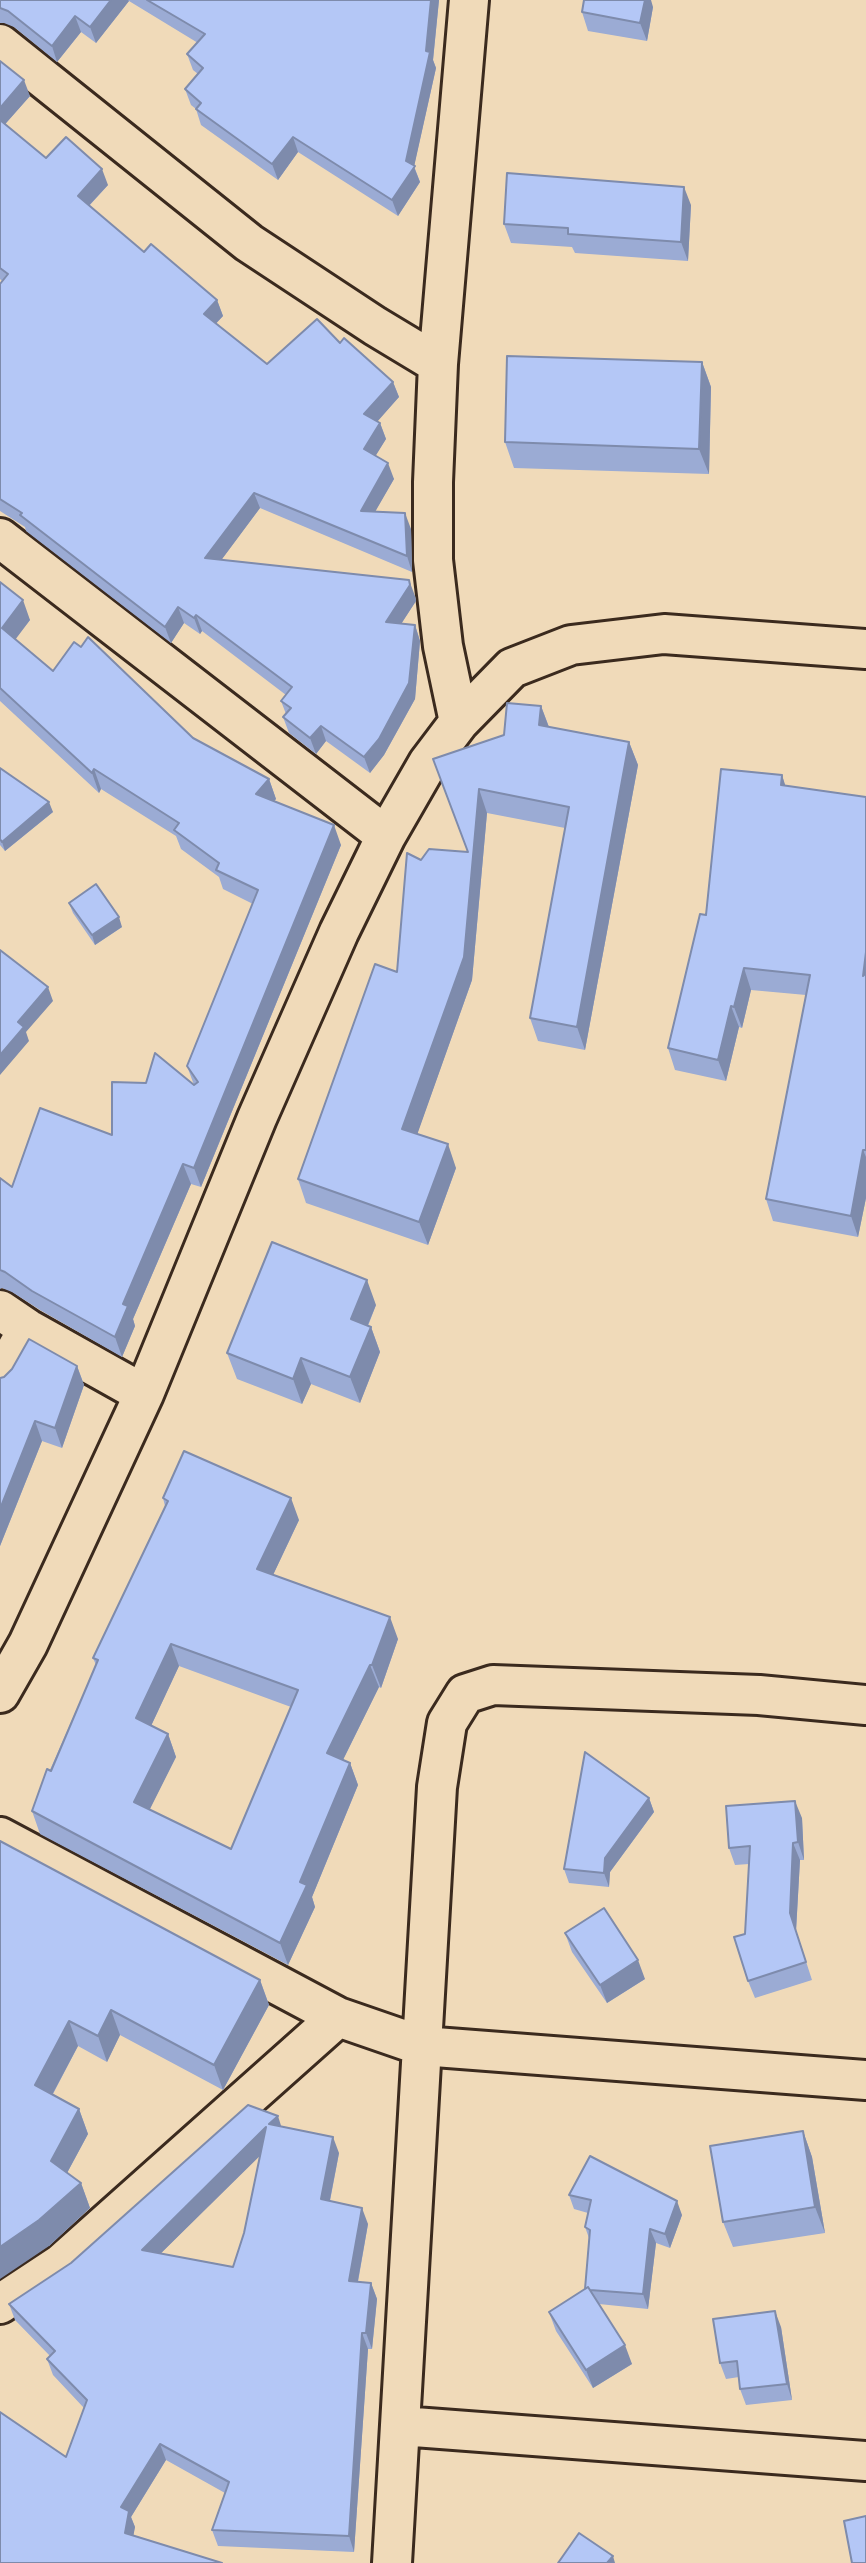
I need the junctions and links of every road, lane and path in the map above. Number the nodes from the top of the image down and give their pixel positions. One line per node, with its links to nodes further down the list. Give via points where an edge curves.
1 (469, 0): 3 (street)
2 (0, 44): 3 (street, via 249,243)
3 (438, 364): 6 (street, via 433,560 443,646)
4 (0, 538): 7 (street)
5 (866, 649): 6 (street, via 664,634 570,645 512,668)
6 (459, 722): 7 (street, via 428,763)
7 (386, 836): 10 (street, via 257,1118)
8 (14, 1320): 9 (street); 10 (street)
9 (0, 1378)
10 (144, 1394): 11 (street, via 28,1644)
11 (0, 1693)
12 (866, 1705): 15 (street, via 760,1695 493,1685 466,1694 447,1723 437,1787)
13 (0, 1837): 14 (street)
14 (338, 2017): 15 (street); 17 (street, via 62,2263)
15 (422, 2046): 16 (street); 18 (street)
16 (866, 2080)
17 (0, 2304)
18 (401, 2426): 19 (street); 20 (street)
19 (866, 2461)
20 (393, 2563)

